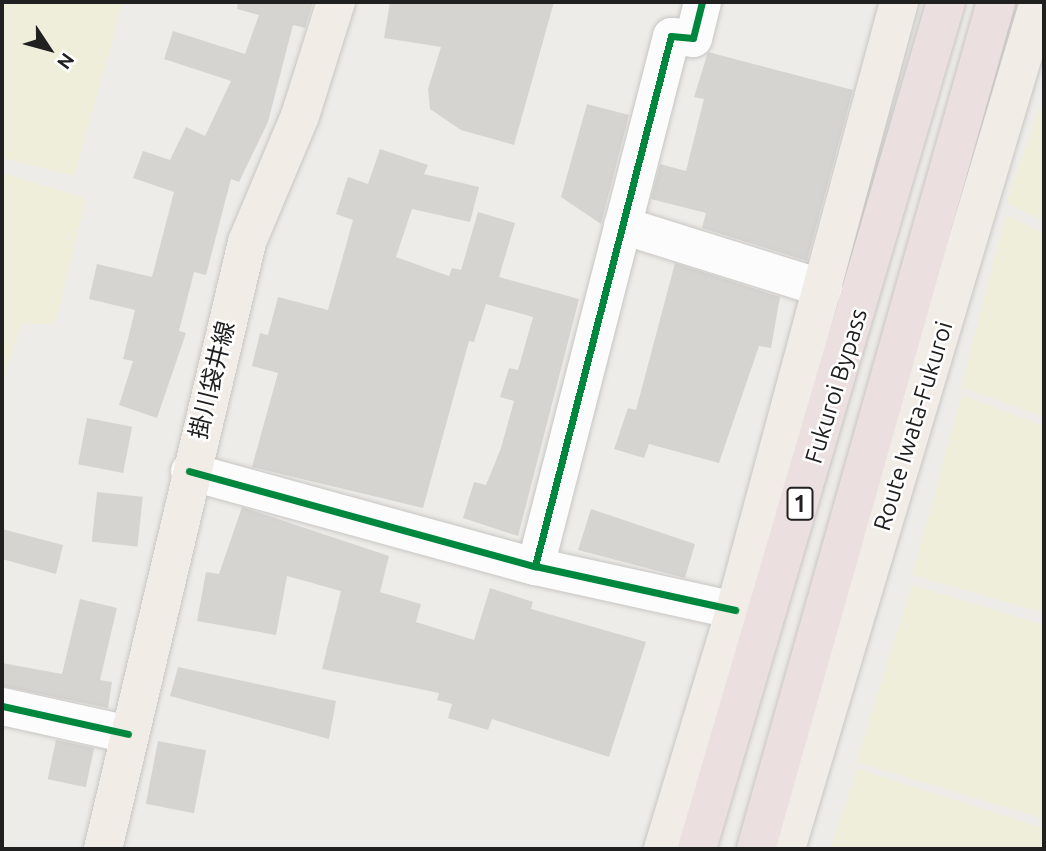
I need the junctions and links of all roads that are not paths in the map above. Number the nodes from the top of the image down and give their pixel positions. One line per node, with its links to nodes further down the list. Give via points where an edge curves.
1 (336, 2): 9 (main road, 掛川袋井線, via 300,116 247,242)
2 (702, 2): 7 (street, via 693,38 671,36)
3 (899, 2): 8 (main road)
4 (946, 2): 16 (highway, Fukuroi Bypass / 1, via 904,159)
5 (996, 2): 17 (highway, Fukuroi Bypass / 1)
6 (1039, 2): 18 (main road, Route Iwata-Fukuroi)
7 (622, 225): 8 (street); 10 (street)
8 (823, 288): 11 (main road)
9 (189, 471): 10 (street); 13 (main road, 掛川袋井線)
10 (535, 566): 11 (street)
11 (735, 610): 15 (main road)
12 (2, 706): 13 (street)
13 (128, 733): 14 (main road, 掛川袋井線)
14 (103, 849)
15 (663, 849)
16 (697, 849)
17 (756, 849)
18 (786, 849)

